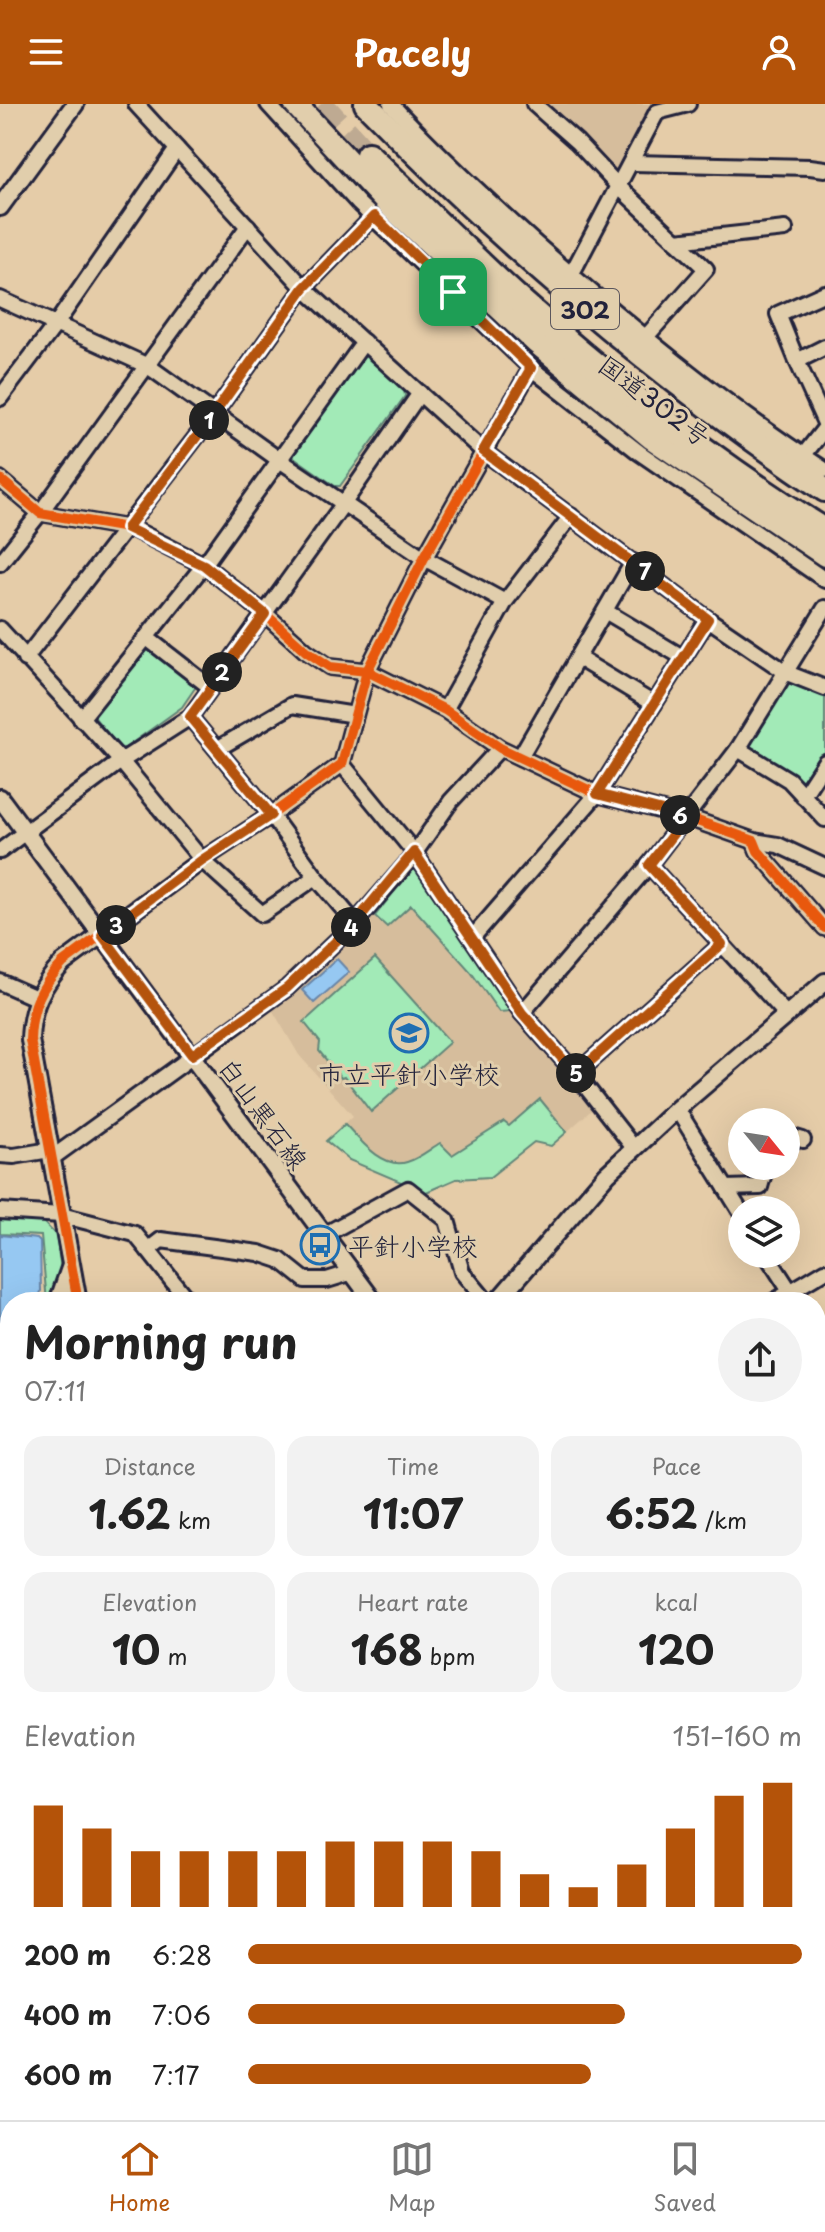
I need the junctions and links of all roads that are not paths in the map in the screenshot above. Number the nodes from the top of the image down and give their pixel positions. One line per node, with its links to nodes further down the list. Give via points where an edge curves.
1 (75, 104): 15 (street)
2 (136, 104): 11 (street)
3 (268, 104): 9 (street)
4 (366, 104): 40 (highway, 国道302号 / 302, via 575,301 749,440)
5 (391, 104): 10 (street)
6 (414, 104): 10 (street)
7 (534, 104): 14 (street)
8 (688, 104): 12 (street, via 657,112)
9 (289, 109): 16 (street, via 359,204); 47 (highway, 国道302号 / 302, via 536,342 652,438)
10 (402, 116): 20 (street)
11 (177, 149): 17 (street); 24 (street)
12 (633, 163): 13 (street); 14 (street)
13 (825, 169)
14 (619, 187): 19 (street); 20 (street)
15 (0, 207)
16 (374, 216): 21 (street); 30 (street)
17 (248, 226): 21 (street); 29 (street)
18 (785, 229): 19 (street)
19 (676, 241): 25 (street, via 706,269)
20 (571, 275): 25 (street)
21 (304, 288): 26 (street); 33 (street)
22 (825, 293): 28 (street, via 778,314)
23 (0, 299): 24 (street)
24 (56, 324): 29 (street); 32 (street)
25 (645, 338): 36 (street)
26 (364, 342): 31 (street); 37 (street)
27 (825, 347): 28 (street)
28 (797, 361): 34 (street)
29 (148, 366): 33 (street); 43 (street)
30 (531, 368): 35 (street); 52 (street, via 640,453)
31 (420, 393): 35 (street); 41 (street)
32 (0, 398)
33 (214, 414): 37 (street); 45 (street)
34 (825, 425): 36 (street)
35 (483, 451): 44 (street); 48 (street)
36 (803, 456): 38 (street)
37 (278, 459): 41 (street); 51 (street)
38 (825, 470)
39 (0, 479): 43 (street)
40 (825, 490)
41 (344, 503): 48 (street); 56 (street)
42 (825, 511): 46 (highway, via 623,366 372,150 518,299 613,379)
43 (40, 513): 45 (street); 50 (street)
44 (571, 516): 49 (street); 53 (street)
45 (127, 528): 51 (street); 62 (street)
46 (825, 531)
47 (825, 555)
48 (424, 558): 53 (street); 63 (street)
49 (633, 562): 55 (street); 57 (street)
50 (0, 563)
51 (204, 565): 56 (street); 59 (street)
52 (825, 580)
53 (505, 602): 68 (street)
54 (825, 608): 64 (street)
55 (605, 611): 60 (street); 61 (street)
56 (265, 614): 63 (street, via 330,667); 65 (street)
57 (708, 619): 61 (street); 64 (street)
58 (0, 629): 62 (street)
59 (147, 638): 65 (street); 71 (street)
60 (578, 658): 67 (street); 75 (street)
61 (684, 658): 67 (street)
62 (25, 659): 71 (street)
63 (367, 671): 68 (street); 69 (street)
64 (787, 673): 66 (street); 74 (street)
65 (210, 687): 70 (street)
66 (825, 688)
67 (654, 704): 79 (street)
68 (445, 710): 72 (street)
69 (355, 715): 73 (street, via 292,705); 78 (street)
70 (190, 717): 73 (street); 76 (street)
71 (81, 719): 76 (street)
72 (500, 748): 75 (street); 89 (street)
73 (217, 749): 82 (street)
74 (738, 749): 80 (street, via 789,780); 83 (street)
75 (520, 757): 79 (street)
76 (121, 761): 85 (street); 90 (street)
77 (825, 762): 80 (street)
78 (342, 764): 82 (street); 89 (street)
79 (597, 794): 83 (street); 97 (street)
80 (803, 796): 84 (street)
81 (0, 798): 85 (street, 白山黒石線)
82 (271, 815): 90 (street); 93 (street)
83 (686, 817): 86 (street); 92 (street)
84 (825, 819)
85 (26, 832): 88 (street); 96 (street, 白山黒石線)
86 (754, 841): 91 (street, via 778,845); 95 (street)
87 (825, 849): 91 (street)
88 (0, 851)
89 (414, 852): 94 (street); 97 (street)
90 (202, 860): 93 (street, via 262,914); 96 (street)
91 (818, 864)
92 (649, 865): 98 (street); 102 (street)
93 (316, 877): 94 (street)
94 (355, 923): 104 (street, via 287,988)
95 (825, 928)
96 (102, 935): 101 (street, via 63,963); 104 (street, 白山黒石線)
97 (472, 938): 102 (street)
98 (722, 944): 103 (street); 105 (street)
99 (0, 982): 101 (street)
100 (825, 982): 103 (street)
101 (36, 998): 110 (street, via 30,1040)
102 (522, 1013): 105 (street)
103 (787, 1015): 106 (street)
104 (192, 1055): 110 (street); 117 (street, 白山黒石線)
105 (576, 1074): 109 (street)
106 (677, 1109): 109 (street); 113 (street)
107 (800, 1139): 108 (street)
108 (803, 1140)
109 (634, 1148): 128 (street)
110 (51, 1154): 111 (street); 116 (street)
111 (0, 1155)
112 (762, 1180): 113 (street, via 760,1187)
113 (726, 1188): 114 (street)
114 (731, 1196)
115 (0, 1211): 116 (street)
116 (61, 1215): 118 (street, via 135,1234); 119 (street)
117 (324, 1235): 122 (street, 白山黒石線); 127 (street, via 408,1189 447,1220 462,1272)
118 (148, 1250): 122 (street, via 161,1240 259,1253 280,1260 305,1280); 125 (street)
119 (70, 1265): 123 (street); 124 (street)
120 (775, 1268): 129 (street)
121 (825, 1271): 130 (street)
122 (353, 1272): 126 (street, 白山黒石線)
123 (61, 1292)
124 (76, 1292)
125 (181, 1292)
126 (367, 1292)
127 (479, 1292)
128 (506, 1292)
129 (790, 1292)
130 (799, 1292)

